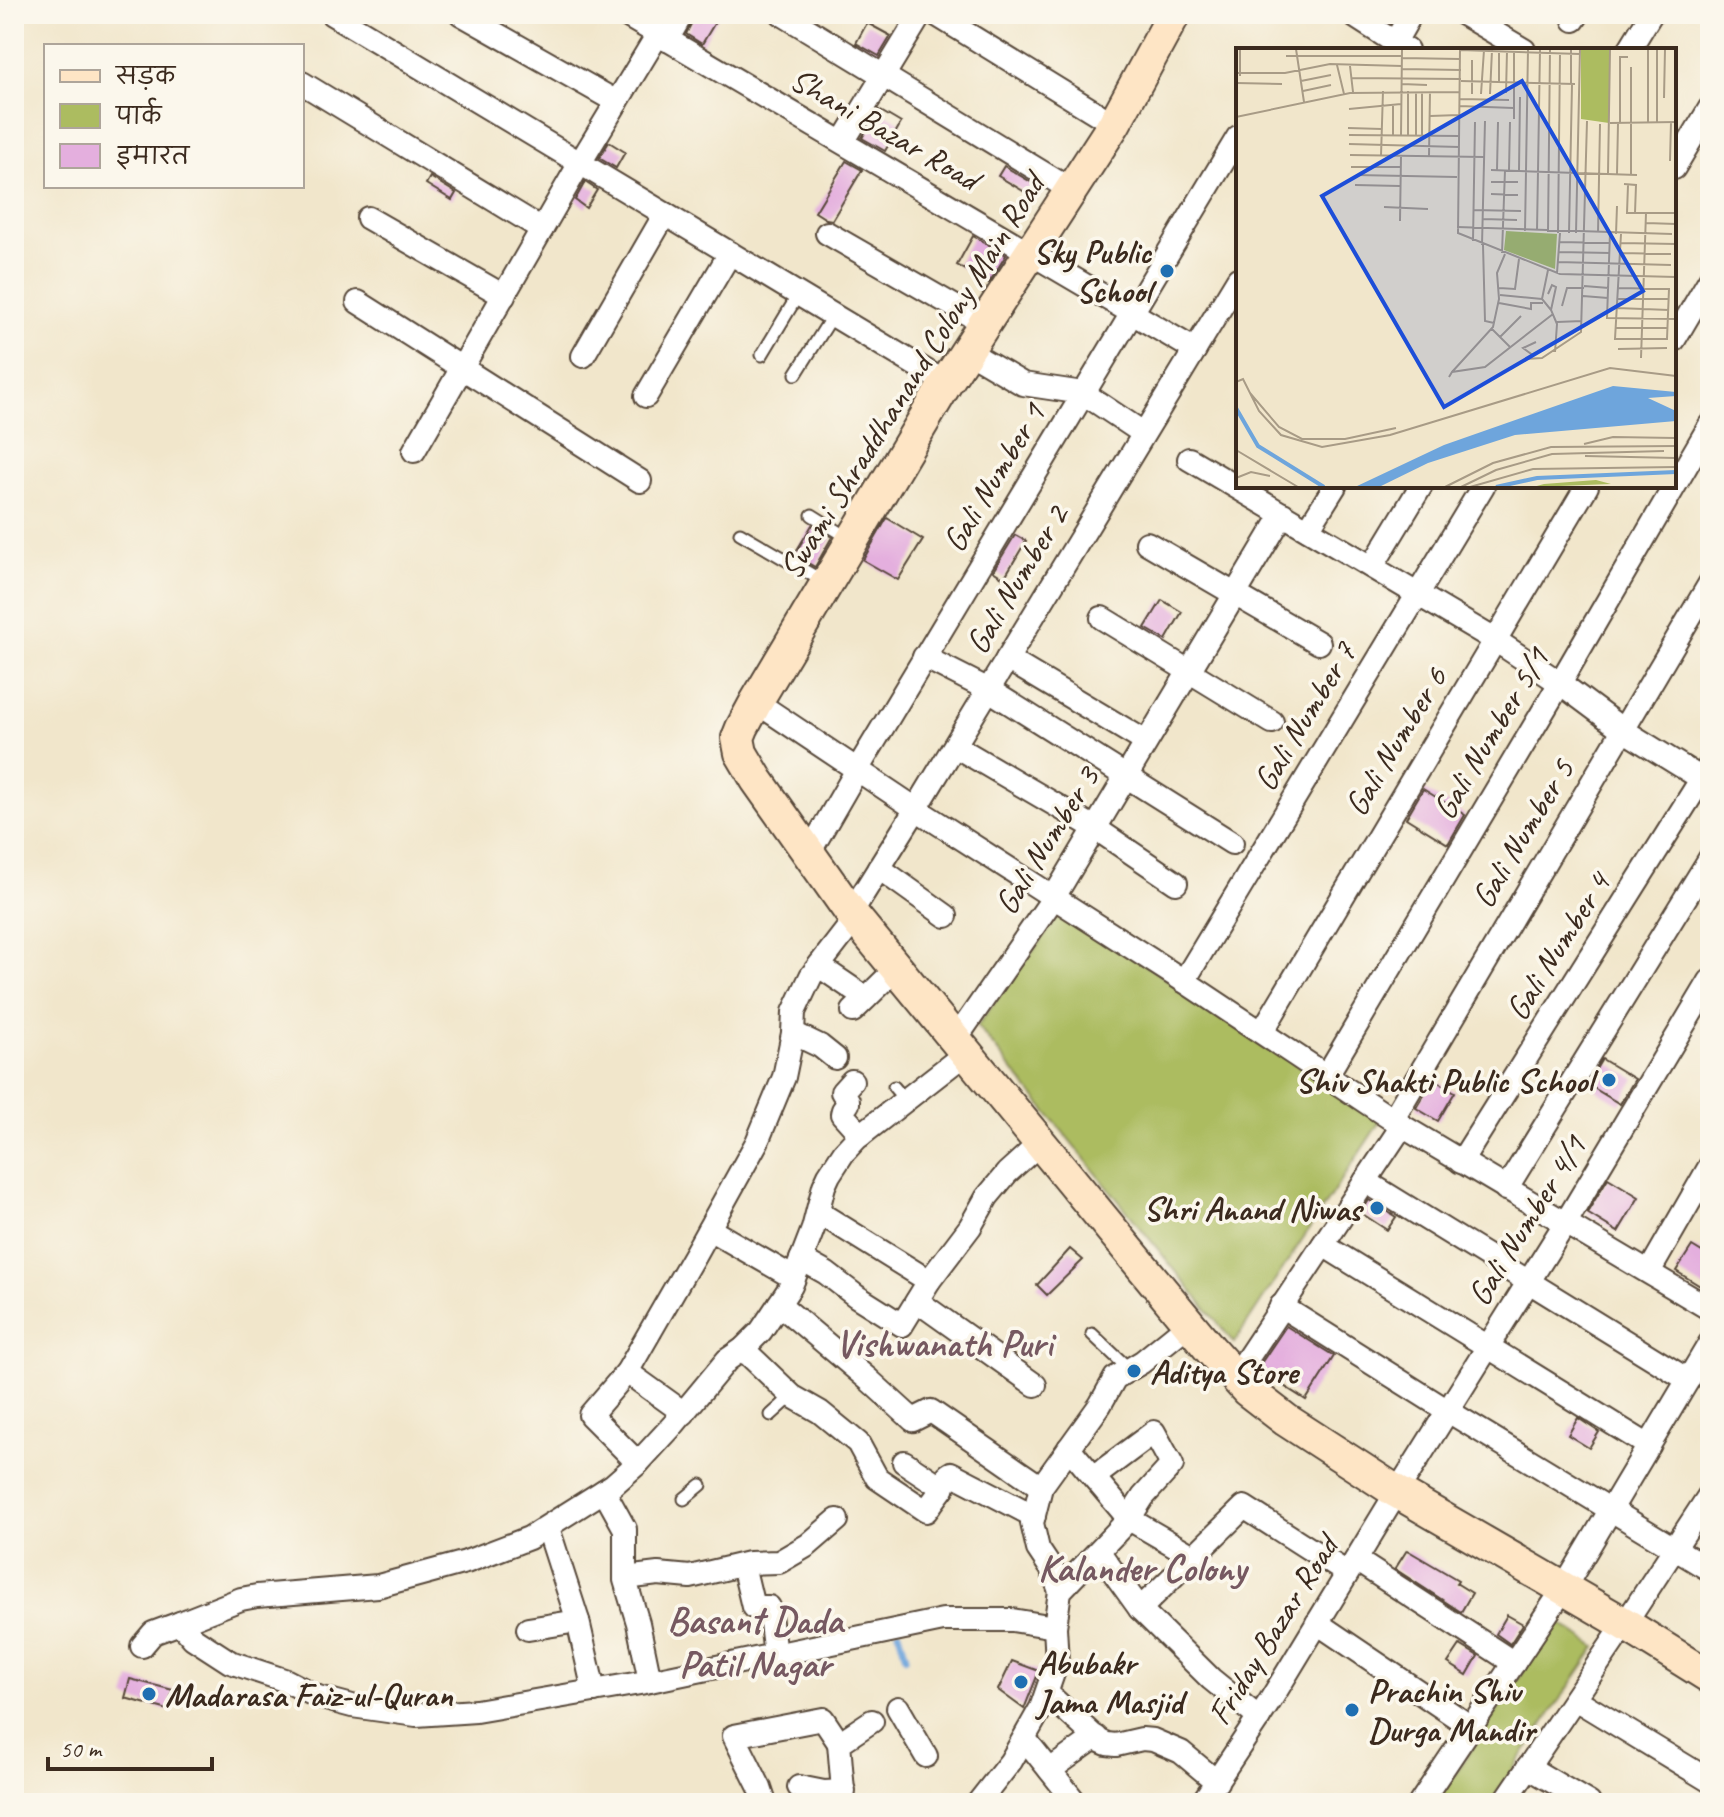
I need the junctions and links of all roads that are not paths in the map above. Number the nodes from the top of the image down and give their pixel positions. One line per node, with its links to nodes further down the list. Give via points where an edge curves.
1 (332, 14): 24 (street)
2 (461, 14): 19 (street)
3 (624, 14): 13 (street, Shani Bazar Road)
4 (682, 14): 13 (street)
5 (782, 14): 17 (street)
6 (921, 14): 17 (street)
7 (935, 14): 21 (street)
8 (1174, 14): 21 (street, Swami Shraddhanand Colony Main Road)
9 (1351, 14): 14 (street)
10 (1411, 14): 14 (street)
11 (1463, 14): 15 (street)
12 (1651, 14): 16 (street)
13 (662, 37): 19 (street); 23 (street, Shani Bazar Road)
14 (1401, 46)
15 (1521, 48)
16 (1630, 48)
17 (884, 75): 23 (street); 26 (street)
18 (304, 84): 29 (street)
19 (617, 102): 24 (street)
20 (1710, 108): 25 (street)
21 (1114, 124): 26 (street, Swami Shraddhanand Colony Main Road)
22 (1236, 140): 38 (street, Gali Number 1)
23 (843, 142): 32 (street, Shani Bazar Road)
24 (580, 163): 27 (street); 29 (street)
25 (1676, 165)
26 (1071, 190): 32 (street, Swami Shraddhanand Colony Main Road)
27 (665, 214): 31 (street); 45 (street)
28 (368, 218): 36 (street)
29 (542, 229): 36 (street)
30 (827, 233): 40 (street)
31 (730, 253): 35 (street); 50 (street)
32 (1030, 253): 38 (street, Shani Bazar Road); 40 (street, Swami Shraddhanand Colony Main Road)
33 (1710, 279): 41 (street)
34 (1236, 282): 42 (street, Gali Number 2)
35 (798, 295): 39 (street); 44 (lane)
36 (504, 296): 46 (street)
37 (358, 302): 46 (street)
38 (1131, 314): 42 (street, Shani Bazar Road); 49 (street, Gali Number 1)
39 (833, 315): 47 (lane); 48 (street)
40 (985, 324): 43 (street, Swami Shraddhanand Colony Main Road)
41 (1676, 337)
42 (1195, 350): 52 (street, Gali Number 2)
43 (967, 351): 48 (street, Swami Shraddhanand Colony Main Road); 49 (street, via 1023,384)
44 (762, 355)
45 (583, 356)
46 (463, 368): 53 (street); 56 (street)
47 (796, 374)
48 (946, 383): 68 (street, Swami Shraddhanand Colony Main Road)
49 (1083, 393): 52 (street); 78 (street, Gali Number 1)
50 (646, 396)
51 (1710, 425): 57 (street, Gali Number 5/1)
52 (1143, 433): 79 (street, Gali Number 2)
53 (414, 451)
54 (1189, 459): 55 (street)
55 (1234, 477)
56 (640, 481)
57 (1676, 483)
58 (1249, 488): 64 (street)
59 (1334, 488): 66 (street)
60 (1420, 488): 70 (street)
61 (1482, 488): 74 (street, Gali Number 7)
62 (1586, 488): 76 (street, Gali Number 6)
63 (1673, 488): 81 (street, Gali Number 5/1)
64 (1283, 514): 66 (street); 73 (street, Gali Number 3)
65 (812, 515): 68 (lane)
66 (1308, 529): 70 (street)
67 (740, 533): 72 (lane)
68 (852, 541): 72 (street, Swami Shraddhanand Colony Main Road)
69 (1147, 543): 73 (street)
70 (1372, 567): 74 (street)
71 (1710, 583): 85 (street, Gali Number 5)
72 (826, 584): 83 (street, Swami Shraddhanand Colony Main Road)
73 (1236, 594): 77 (street); 80 (street, Gali Number 3)
74 (1417, 594): 76 (street); 103 (street, Gali Number 7)
75 (1102, 618): 80 (street)
76 (1495, 640): 81 (street); 105 (street, Gali Number 6)
77 (1319, 643)
78 (924, 657): 82 (street); 88 (street, Gali Number 1)
79 (1007, 659): 82 (street, Gali Number 2); 86 (street)
80 (1188, 672): 84 (street); 86 (street, Gali Number 3)
81 (1560, 683): 85 (street); 109 (street, Gali Number 5/1)
82 (989, 690): 87 (street, Gali Number 2); 89 (street)
83 (756, 702): 88 (street); 94 (street, Swami Shraddhanand Colony Main Road, via 738,738 741,753)
84 (1272, 722)
85 (1623, 730): 90 (street); 111 (street, Gali Number 5)
86 (1146, 742): 89 (street, Gali Number 3)
87 (955, 746): 91 (street, Gali Number 2); 92 (street)
88 (857, 770): 91 (street); 94 (street, Gali Number 1)
89 (1126, 776): 92 (street, Gali Number 3); 93 (street)
90 (1707, 776): 114 (street, Gali Number 4)
91 (916, 809): 96 (street, Gali Number 2); 98 (street)
92 (1095, 828): 97 (street); 98 (street, Gali Number 3)
93 (1232, 843)
94 (809, 853): 99 (street)
95 (1710, 858): 117 (street)
96 (879, 868): 99 (street, Gali Number 2); 100 (street)
97 (1176, 883)
98 (1054, 897): 103 (street); 107 (street, Gali Number 3)
99 (853, 916): 101 (street, Gali Number 2); 102 (street)
100 (946, 916)
101 (819, 966): 102 (street, via 859,1004); 106 (street, Gali Number 2, via 794,1012)
102 (896, 969): 107 (street)
103 (1184, 981): 105 (street)
104 (1710, 981): 119 (street, Gali Number 4/1)
105 (1262, 1032): 109 (street)
106 (793, 1033): 108 (street); 120 (street, Gali Number 2, via 784,1077 764,1127)
107 (960, 1047): 112 (street, Gali Number 3, via 900,1094); 113 (street)
108 (835, 1058)
109 (1327, 1075): 111 (street)
110 (852, 1081): 112 (street, via 842,1092 848,1104 842,1114)
111 (1398, 1122): 114 (street); 116 (street, Gali Number 5)
112 (861, 1135): 118 (street, Gali Number 3, via 829,1175)
113 (1040, 1143): 124 (street, via 987,1197); 130 (street)
114 (1461, 1162): 117 (street)
115 (1710, 1166): 123 (street)
116 (1365, 1181): 121 (street, Gali Number 5); 125 (street)
117 (1506, 1189): 119 (street)
118 (818, 1212): 122 (street, Gali Number 3); 124 (street)
119 (1566, 1222): 123 (street); 125 (street, Gali Number 4/1)
120 (709, 1229): 122 (street); 136 (street, Gali Number 2)
121 (1323, 1245): 128 (street, Gali Number 5); 133 (street)
122 (798, 1268): 126 (street, via 826,1273 902,1325); 127 (street, Gali Number 3)
123 (1649, 1272): 129 (street)
124 (929, 1281): 126 (street)
125 (1529, 1282): 133 (street, Gali Number 4/1); 138 (street)
126 (917, 1301): 139 (street)
127 (779, 1304): 134 (street, Gali Number 3); 150 (street, via 913,1420 931,1411)
128 (1281, 1306): 137 (street, Gali Number 5); 141 (street)
129 (1710, 1309)
130 (1189, 1324): 135 (street); 137 (street)
131 (1092, 1334): 135 (lane)
132 (1710, 1343): 138 (street)
133 (1488, 1347): 141 (street, Gali Number 4/1); 144 (street)
134 (743, 1349): 140 (street); 142 (street, Gali Number 3, via 727,1360)
135 (1129, 1369): 145 (street, via 1115,1378)
136 (627, 1372): 142 (street); 147 (street, Gali Number 2, via 590,1415)
137 (1235, 1377): 153 (street, via 1286,1420)
138 (1688, 1380): 144 (street)
139 (1035, 1385)
140 (792, 1396): 143 (lane); 151 (street, via 858,1443 877,1478 926,1511)
141 (1448, 1411): 153 (street, Gali Number 4/1); 156 (street)
142 (684, 1413): 147 (street, Gali Number 3)
143 (771, 1415)
144 (1649, 1446): 156 (street)
145 (1069, 1448): 148 (street); 150 (street)
146 (904, 1462): 151 (street)
147 (638, 1463): 152 (street, Gali Number 3)
148 (1094, 1477): 158 (street); 158 (street, via 1154,1432 1172,1465)
149 (701, 1485): 155 (lane)
150 (1041, 1487): 157 (street)
151 (943, 1488): 157 (street, via 951,1473)
152 (604, 1491): 160 (street, Gali Number 3); 167 (street, via 625,1529)
153 (1397, 1492): 165 (street, Friday Bazar Road); 168 (street)
154 (1710, 1494): 161 (street)
155 (684, 1499)
156 (1611, 1510): 161 (street); 168 (street)
157 (1034, 1516): 169 (street, via 1038,1549)
158 (1129, 1519): 162 (street); 163 (street)
159 (837, 1520): 164 (street, via 779,1562)
160 (548, 1528): 171 (street); 172 (street, Gali Number 3, via 466,1562 378,1586 257,1596)
161 (1674, 1549): 166 (street); 174 (street)
162 (1099, 1552): 169 (street); 170 (street)
163 (1193, 1556): 165 (street, via 1244,1507); 170 (street)
164 (743, 1565): 167 (street, via 690,1577); 178 (street, via 753,1607 769,1607)
165 (1352, 1567): 173 (street, Friday Bazar Road); 179 (street)
166 (1710, 1570)
167 (625, 1578): 181 (street)
168 (1564, 1588): 174 (street); 179 (street)
169 (1060, 1591): 175 (street)
170 (1140, 1609): 186 (street)
171 (578, 1621): 176 (street); 182 (street)
172 (180, 1623): 177 (street, Gali Number 3, via 153,1633); 182 (street, via 230,1662 318,1697 382,1711 467,1712)
173 (1317, 1623): 186 (street, Friday Bazar Road); 188 (street)
174 (1625, 1624): 180 (street); 184 (street)
175 (1055, 1627): 178 (street, via 1012,1620 943,1620); 183 (street, via 1057,1662)
176 (528, 1629)
177 (142, 1646)
178 (775, 1655): 181 (street)
179 (1514, 1663): 188 (street)
180 (1710, 1677)
181 (650, 1681): 182 (street)
182 (594, 1691)
183 (1047, 1693): 189 (street); 190 (street)
184 (1575, 1699): 193 (street); 195 (street)
185 (898, 1708): 192 (street)
186 (1259, 1718): 196 (street, Friday Bazar Road)
187 (872, 1721): 191 (street)
188 (1471, 1727): 203 (street)
189 (1096, 1737): 194 (street); 196 (street, via 1116,1745 1153,1740 1181,1752)
190 (1025, 1739): 194 (street); 200 (street)
191 (839, 1743): 198 (street); 199 (street, via 823,1719 812,1728 734,1736)
192 (926, 1756)
193 (1528, 1767): 204 (street); 205 (street)
194 (1050, 1770): 201 (street)
195 (1710, 1781)
196 (1217, 1782): 202 (street, Friday Bazar Road)
197 (799, 1787): 198 (street)
198 (844, 1797)
199 (765, 1803)
200 (978, 1803)
201 (1076, 1803)
202 (1202, 1803)
203 (1420, 1803)
204 (1504, 1803)
205 (1589, 1803)

